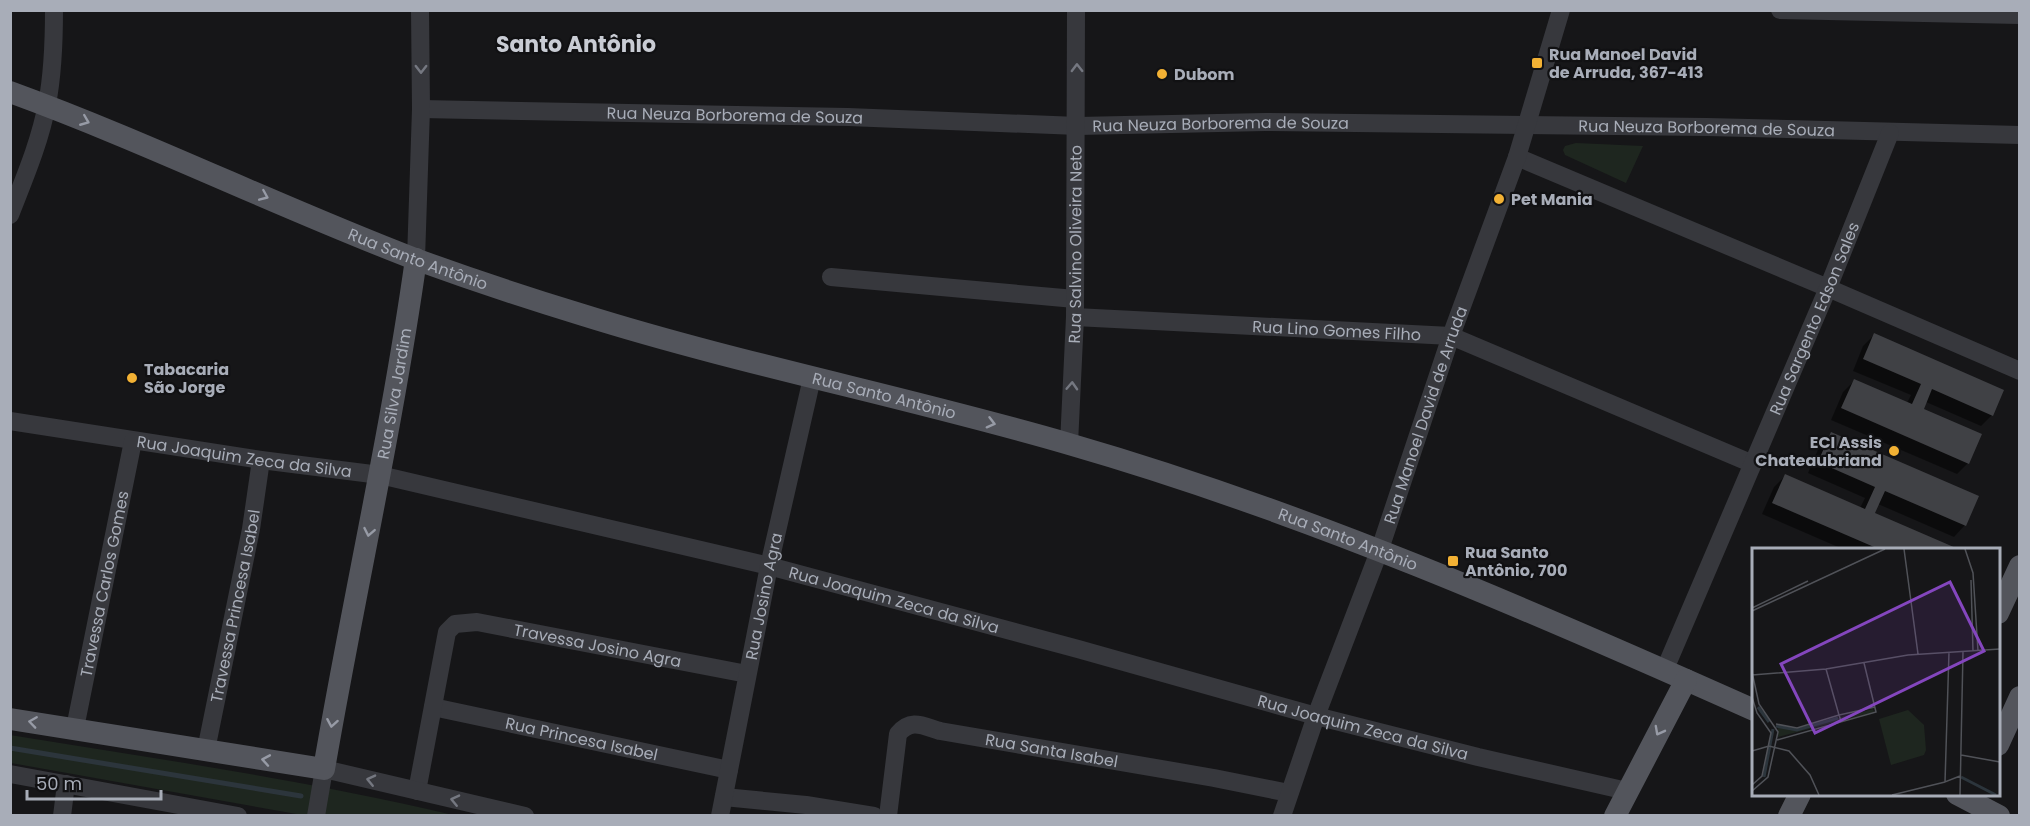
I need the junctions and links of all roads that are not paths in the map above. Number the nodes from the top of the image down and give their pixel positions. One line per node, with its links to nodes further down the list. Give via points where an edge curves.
1 (54, 10): 8 (street, via 54,59)
2 (420, 10): 9 (street, Rua Silva Jardim, one-way to 9)
3 (1077, 10): 10 (street, Rua Salvino Oliveira Neto, one-way to 3)
4 (1561, 10): 11 (street, Rua Manoel David de Arruda)
5 (1780, 10): 6 (street)
6 (2019, 15)
7 (10, 92): 8 (main road, Rua Santo Antônio)
8 (47, 105): 15 (street); 16 (main road, Rua Santo Antônio, one-way to 16)
9 (421, 109): 10 (street, Rua Neuza Borborema de Souza, via 848,117); 16 (street, Rua Silva Jardim)
10 (1077, 126): 11 (street, Rua Neuza Borborema de Souza, via 1265,122); 19 (street, Rua Salvino Oliveira Neto)
11 (1526, 126): 12 (street, Rua Neuza Borborema de Souza); 14 (street, Rua Manoel David de Arruda)
12 (1890, 133): 13 (street, Rua Neuza Borborema de Souza); 18 (street, Rua Sargento Edson Sales)
13 (2019, 135)
14 (1517, 157): 18 (street); 20 (street, Rua Manoel David de Arruda)
15 (10, 215)
16 (416, 259): 22 (main road, Rua Santo Antônio, via 581,314); 28 (main road, Rua Silva Jardim)
17 (831, 277): 19 (street, Rua Lino Gomes Filho)
18 (1828, 288): 21 (street); 27 (street, Rua Sargento Edson Sales)
19 (1075, 308): 20 (street, Rua Lino Gomes Filho); 25 (street, Rua Salvino Oliveira Neto, one-way to 19)
20 (1451, 336): 27 (street, Rua Lino Gomes Filho); 29 (street, Rua Manoel David de Arruda)
21 (2019, 371)
22 (812, 378): 25 (main road, Rua Santo Antônio, one-way to 25); 30 (street, Rua Josino Agra)
23 (10, 421): 24 (street, Rua Joaquim Zeca da Silva)
24 (133, 441): 26 (street, Rua Joaquim Zeca da Silva); 41 (street, Travessa Carlos Gomes)
25 (1069, 444): 29 (main road, Rua Santo Antônio)
26 (261, 460): 28 (street, Rua Joaquim Zeca da Silva); 43 (street, Travessa Princesa Isabel, via 251,530)
27 (1753, 464): 33 (street, Rua Sargento Edson Sales)
28 (380, 475): 30 (street, Rua Joaquim Zeca da Silva); 46 (main road, Rua Silva Jardim, one-way to 46)
29 (1380, 549): 33 (main road, Rua Santo Antônio); 39 (street, Rua Manoel David de Arruda)
30 (769, 566): 34 (street, Rua Josino Agra); 39 (street, Rua Joaquim Zeca da Silva)
31 (2019, 566): 32 (main road)
32 (2000, 609)
33 (1665, 669): 35 (main road, Rua Santo Antônio)
34 (747, 674): 37 (street, Travessa Josino Agra, via 462,622 447,632); 44 (street, Rua Josino Agra)
35 (1686, 680): 38 (main road, Rua Santo Antônio); 49 (main road, one-way to 49)
36 (2019, 697): 42 (main road)
37 (433, 707): 44 (street, Rua Princesa Isabel); 48 (street)
38 (1752, 709)
39 (1316, 717): 49 (street, Rua Joaquim Zeca da Silva); 50 (street, Rua Manoel David de Arruda)
40 (10, 719): 41 (main road, one-way to 40)
41 (75, 728): 43 (main road)
42 (2000, 740)
43 (206, 750): 46 (main road, one-way to 43)
44 (729, 770): 52 (street, Rua Josino Agra)
45 (10, 774): 47 (street)
46 (324, 774): 48 (street, one-way to 46); 58 (street)
47 (66, 784): 54 (street); 56 (street)
48 (417, 791): 59 (street, one-way to 48)
49 (1627, 791): 64 (main road)
50 (1289, 793): 62 (street, Rua Santa Isabel, via 912,723 898,734); 63 (street, Rua Manoel David de Arruda)
51 (1799, 796): 65 (main road)
52 (724, 797): 60 (street, Rua Josino Agra); 61 (street)
53 (1969, 797): 55 (main road)
54 (217, 814): 57 (street)
55 (1995, 815)
56 (62, 816)
57 (238, 816)
58 (316, 816)
59 (525, 816)
60 (720, 816)
61 (874, 816)
62 (888, 816)
63 (1282, 816)
64 (1615, 816)
65 (1789, 816)

